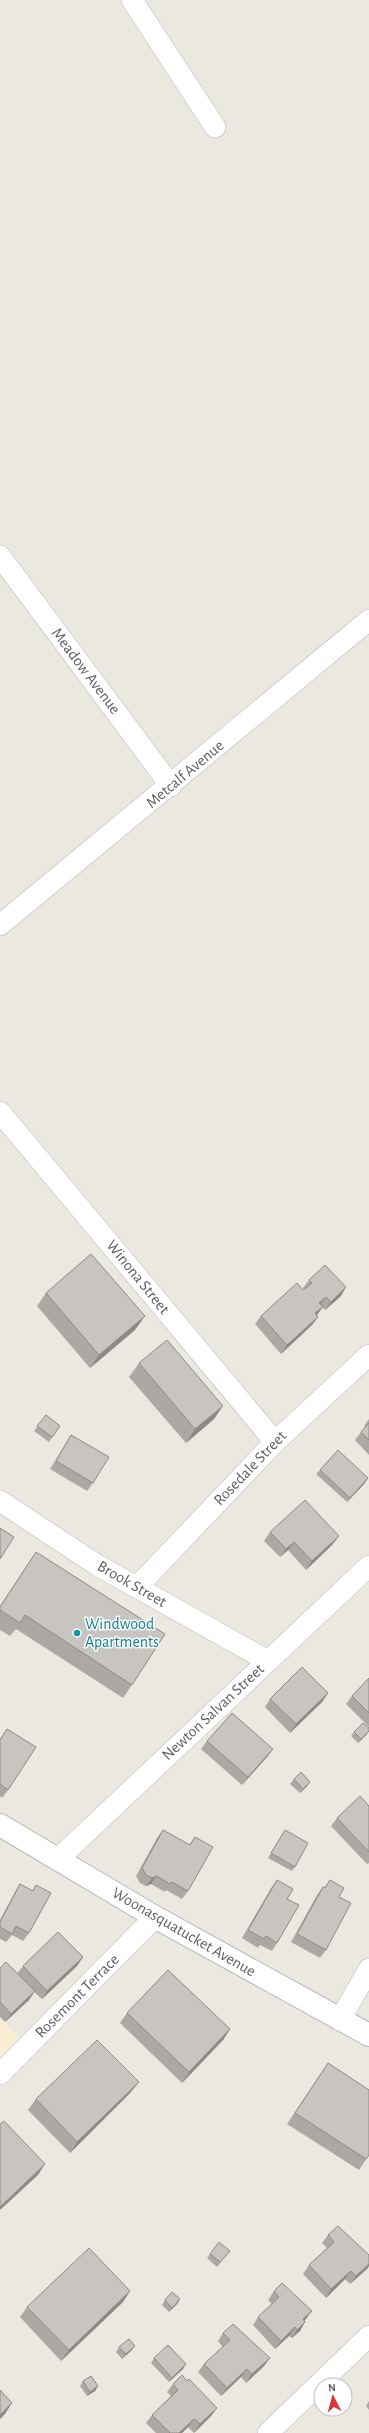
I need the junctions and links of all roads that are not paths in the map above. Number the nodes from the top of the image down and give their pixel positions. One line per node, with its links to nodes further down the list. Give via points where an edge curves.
1 (132, 0): 2 (street)
2 (215, 127)
3 (0, 556): 5 (street, Meadow Avenue)
4 (369, 620): 5 (street, Metcalf Avenue)
5 (171, 786): 6 (street, Metcalf Avenue)
6 (0, 925)
7 (0, 1112): 9 (street, Winona Street)
8 (369, 1355): 9 (street, Rosedale Street)
9 (275, 1442): 12 (street, Rosedale Street)
10 (0, 1501): 12 (street, Brook Street, via 97,1565)
11 (369, 1566): 13 (street, Newton Salvan Street)
12 (137, 1587): 13 (street, Brook Street)
13 (268, 1661): 15 (street, Newton Salvan Street)
14 (0, 1825): 15 (street, Woonasquatucket Avenue)
15 (58, 1859): 16 (street, Woonasquatucket Avenue)
16 (155, 1917): 18 (street, Woonasquatucket Avenue); 20 (street, Rosemont Terrace)
17 (369, 1970): 18 (street)
18 (340, 2020): 19 (street, Woonasquatucket Avenue)
19 (369, 2035)
20 (0, 2074)
21 (369, 2336): 22 (street)
22 (268, 2433)

